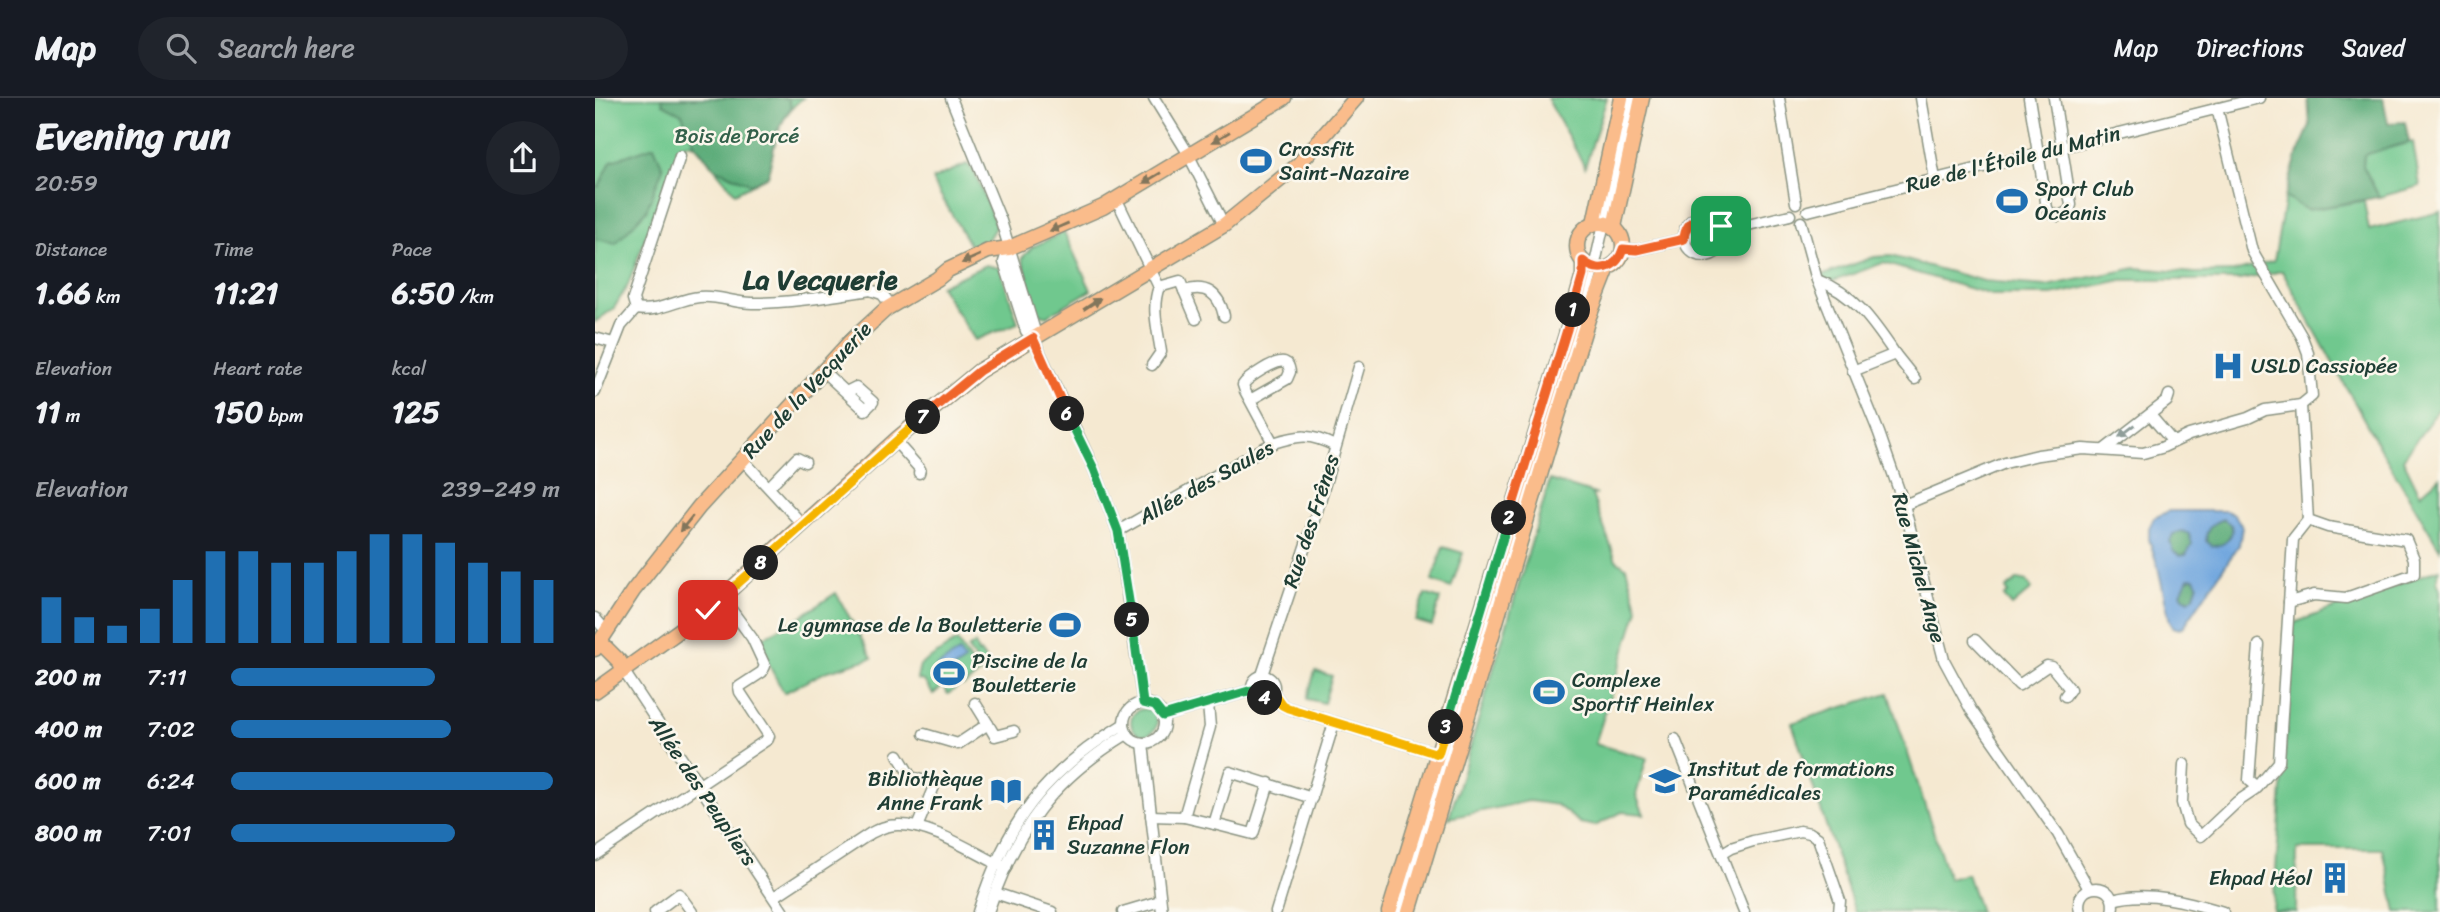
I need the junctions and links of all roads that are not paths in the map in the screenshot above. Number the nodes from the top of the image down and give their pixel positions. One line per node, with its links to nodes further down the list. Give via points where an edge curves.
1 (951, 98): 28 (street)
2 (1154, 98): 17 (street)
3 (1285, 98): 17 (main road, Rue de la Vecquerie, one-way to 17)
4 (1356, 98): 25 (main road, via 1298,165)
5 (1621, 98): 23 (main road)
6 (1632, 98): 23 (street)
7 (1642, 98): 23 (main road)
8 (1779, 98): 20 (street)
9 (1920, 98): 18 (street)
10 (2029, 98): 15 (street)
11 (2054, 98): 14 (street)
12 (2259, 98): 13 (street, Rue de l'Étoile du Matin)
13 (2217, 108): 14 (street, Rue de l'Étoile du Matin); 52 (street, via 2252,251 2308,353 2312,396)
14 (2062, 146): 15 (street, Rue de l'Étoile du Matin); 15 (street, via 2071,205 2064,215 2054,215 2047,208)
15 (2038, 154): 18 (street, Rue de l'Étoile du Matin)
16 (680, 156): 36 (street, via 633,299)
17 (1189, 156): 19 (main road, Rue de la Vecquerie, one-way to 19); 25 (street)
18 (1935, 179): 21 (street, Rue de l'Étoile du Matin)
19 (1117, 200): 28 (main road, Rue de la Vecquerie, one-way to 28); 31 (street)
20 (1796, 203): 21 (street); 22 (street)
21 (1808, 211): 24 (street)
22 (1790, 215): 24 (street); 26 (street)
23 (1605, 219): 29 (main road, via 1622,237); 30 (street); 30 (main road, via 1583,230 1577,240 1577,252)
24 (1801, 222): 32 (street, Rue Michel Ange)
25 (1224, 225): 31 (main road)
26 (1723, 231): 27 (street, via 1717,221 1700,217 1686,227); 27 (street, via 1721,247 1712,255 1694,254)
27 (1684, 239): 29 (street)
28 (1009, 248): 35 (main road, Rue de la Vecquerie, one-way to 35, via 988,251 948,270); 40 (street, via 1004,262 1026,331)
29 (1623, 249): 30 (main road, via 1618,261)
30 (1595, 266): 90 (main road, via 1583,275); 119 (street); 120 (main road, via 1597,293)
31 (1152, 268): 33 (street); 40 (main road, one-way to 31)
32 (1817, 280): 42 (street, via 1864,311); 46 (street, Rue Michel Ange)
33 (1159, 287): 34 (street, via 1180,281); 43 (street, via 1155,313 1161,352)
34 (1184, 291): 37 (street, via 1206,288 1222,305); 38 (street)
35 (891, 305): 36 (street, via 882,294 870,290 789,302 738,303 721,297 696,297 645,311); 45 (main road, Rue de la Vecquerie)
36 (636, 309): 41 (street)
37 (1224, 316)
38 (1196, 319)
39 (595, 338): 41 (street)
40 (1033, 338): 54 (main road, via 979,371); 66 (street)
41 (613, 344): 49 (street)
42 (1895, 354): 46 (street); 47 (street)
43 (1152, 365)
44 (1359, 367): 57 (street, Rue des Frênes)
45 (823, 371): 48 (street); 59 (main road, Rue de la Vecquerie)
46 (1853, 371): 63 (street, Rue Michel Ange)
47 (1916, 379)
48 (846, 392)
49 (595, 393)
50 (2169, 395): 53 (street)
51 (1250, 400): 56 (street)
52 (2301, 405): 55 (street, via 2265,410); 64 (street)
53 (2150, 415): 55 (street); 58 (street, one-way to 58)
54 (895, 441): 61 (street); 65 (main road)
55 (2173, 442): 58 (street, via 2143,453)
56 (1273, 443): 57 (street, Allée des Saules, via 1300,435); 66 (street, Allée des Saules)
57 (1335, 446): 74 (street, Rue des Frênes)
58 (2105, 449): 63 (street, via 2014,461)
59 (742, 459): 62 (street); 71 (main road, Rue de la Vecquerie, one-way to 71, via 683,526)
60 (806, 462): 62 (street, via 797,458)
61 (919, 473)
62 (769, 487): 65 (street)
63 (1904, 505): 104 (street, Rue Michel Ange, via 1948,668)
64 (2308, 520): 68 (street, via 2293,539); 68 (street, via 2406,540 2414,573 2346,598 2314,595)
65 (803, 525): 67 (main road)
66 (1118, 531): 80 (street)
67 (722, 597): 73 (main road); 94 (street, via 752,638 765,666 739,687 769,736)
68 (2289, 602): 95 (street, via 2279,762)
69 (595, 618): 71 (street)
70 (1975, 640): 78 (street, via 2018,685 2052,667 2070,689)
71 (601, 641): 73 (main road)
72 (2259, 645): 95 (street, via 2249,780)
73 (623, 670): 76 (main road); 94 (street, Allée des Peupliers)
74 (1262, 675): 75 (street, via 1253,682); 77 (street, via 1273,681)
75 (1252, 690): 77 (street, via 1262,698); 81 (street)
76 (595, 691)
77 (1273, 692): 83 (street, via 1282,705)
78 (2064, 696)
79 (975, 703): 84 (street)
80 (1143, 703): 82 (street, via 1155,706); 85 (street, via 1127,712)
81 (1208, 704): 82 (street); 98 (street, via 1210,727)
82 (1163, 716): 89 (street, via 1160,735)
83 (1334, 723): 90 (street); 96 (street)
84 (988, 724): 86 (street, via 995,736); 87 (street, via 958,744)
85 (1125, 729): 89 (street); 103 (street, via 1045,799)
86 (1014, 731)
87 (924, 734)
88 (1675, 739): 101 (street)
89 (1143, 743): 97 (street)
90 (1438, 754): 118 (main road)
91 (898, 755): 100 (street, via 911,777 935,784)
92 (2184, 764): 95 (street, via 2182,803 2188,824 2201,836)
93 (1269, 783): 96 (street); 99 (street, via 1253,834); 99 (street, via 1230,772)
94 (700, 786): 102 (street); 106 (street, Allée des Peupliers)
95 (2258, 787)
96 (1312, 797): 117 (street)
97 (1151, 816): 98 (street); 107 (street)
98 (1184, 817): 99 (street)
99 (1214, 824)
100 (917, 827): 103 (street); 106 (street, via 899,824 871,833)
101 (1721, 854): 121 (street); 122 (street, via 1753,841 1810,833 1818,838 1840,901)
102 (595, 855)
103 (1002, 866): 105 (street); 113 (street)
104 (2089, 889): 108 (street, via 2102,889); 109 (street, via 2079,900)
105 (995, 893): 114 (street); 115 (street)
106 (774, 897): 112 (street, Allée des Peupliers)
107 (1161, 906): 116 (street)
108 (2113, 906): 124 (street, via 2124,897 2137,897 2183,901)
109 (2079, 911): 123 (street)
110 (655, 912): 111 (street, via 679,894)
111 (692, 912)
112 (783, 912)
113 (978, 912)
114 (988, 912)
115 (1052, 912)
116 (1123, 912)
117 (1276, 912)
118 (1389, 912)
119 (1399, 912)
120 (1409, 912)
121 (1744, 912)
122 (1839, 912)
123 (2067, 912)
124 (2223, 912)

